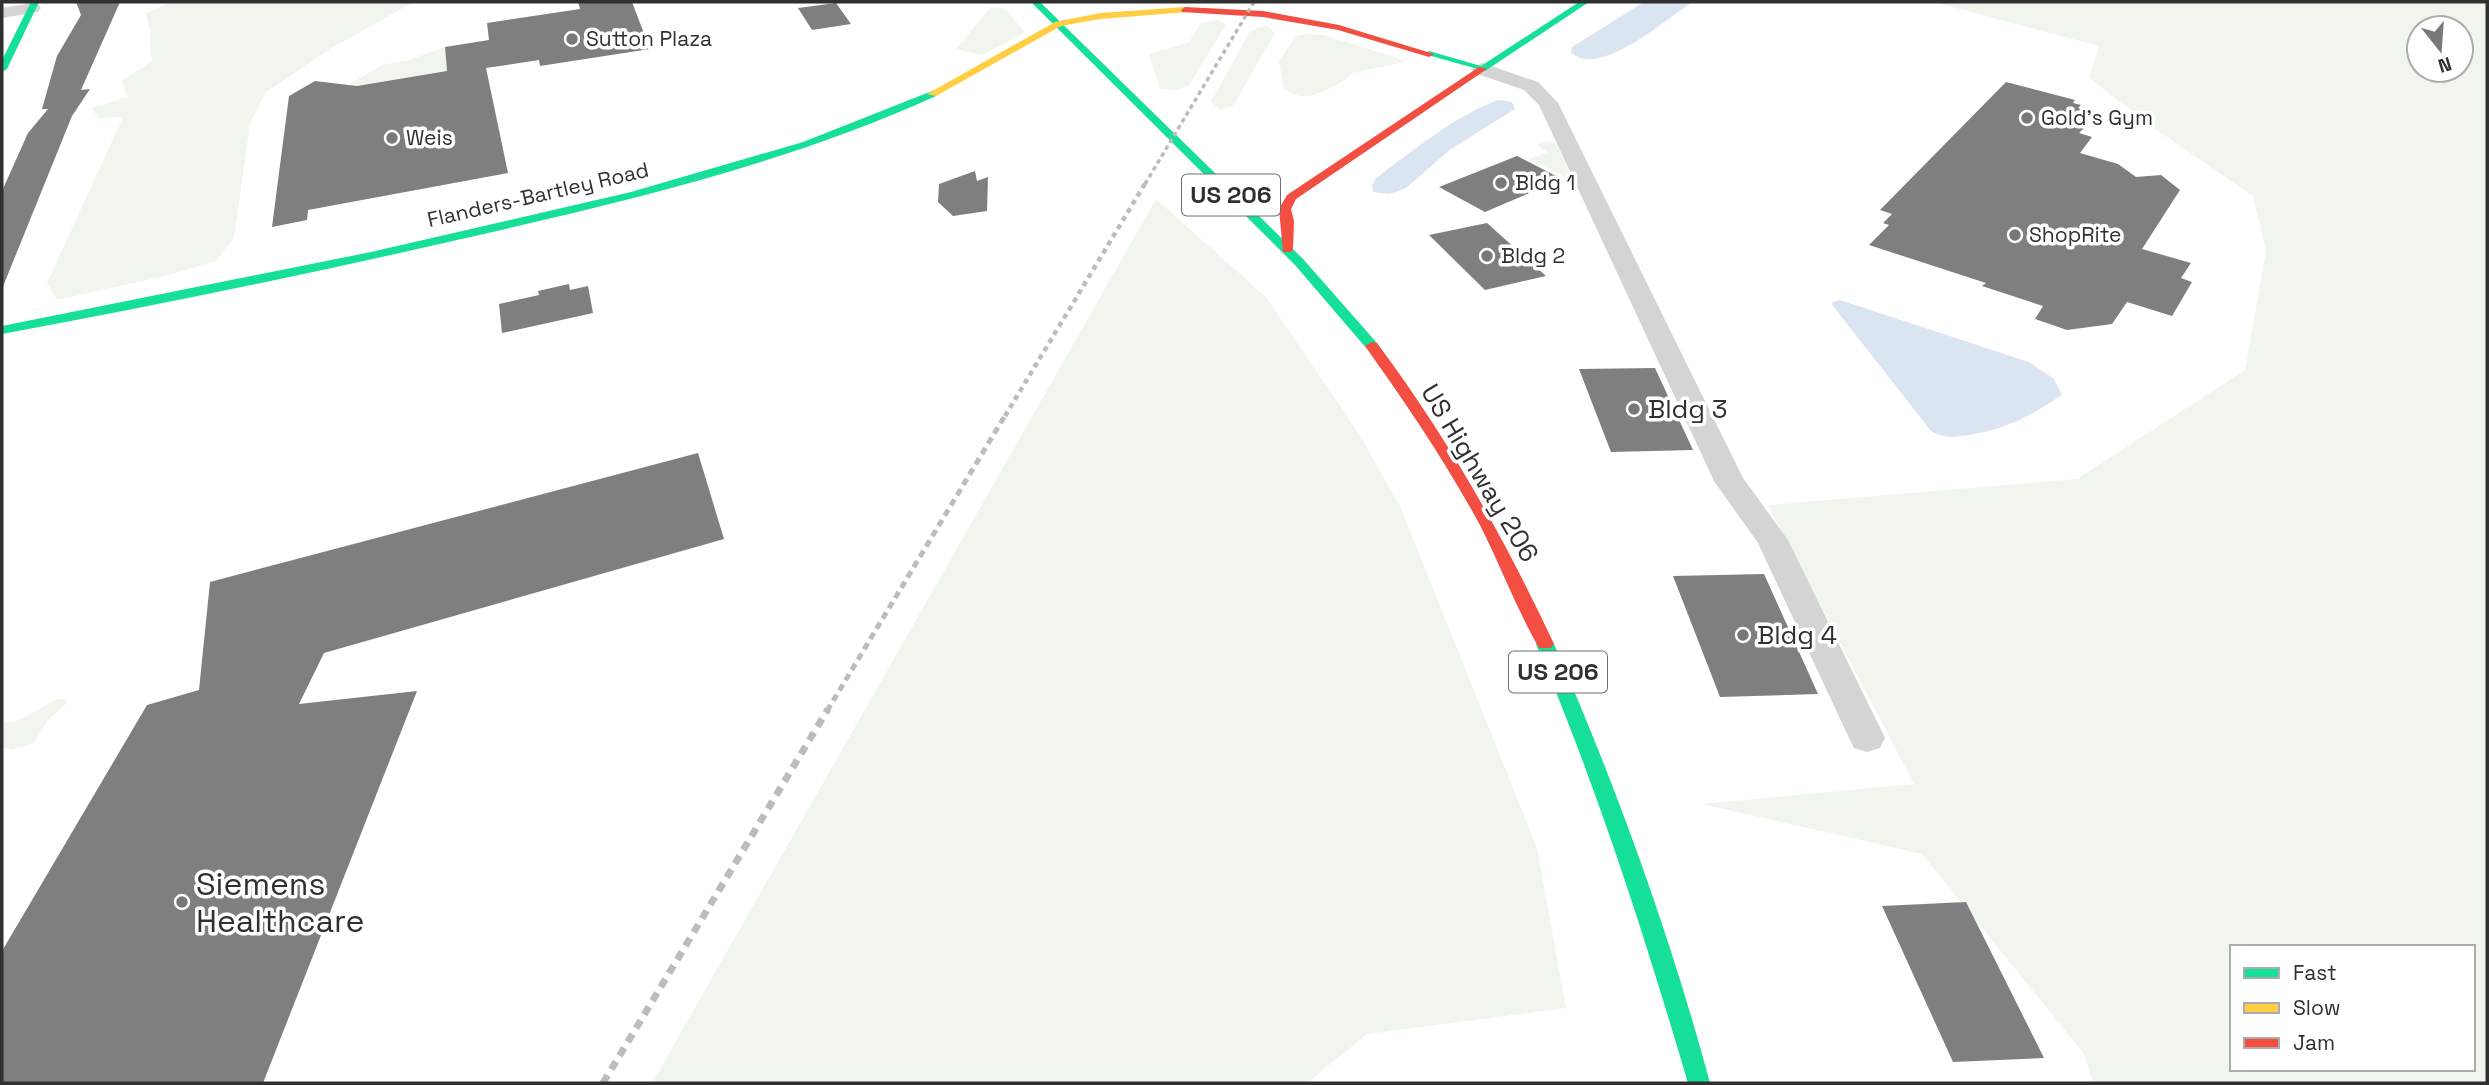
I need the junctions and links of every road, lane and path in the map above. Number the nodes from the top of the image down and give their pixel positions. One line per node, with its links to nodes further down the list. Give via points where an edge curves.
1 (1035, 2): 5 (main road, US Highway 206 / US 206)
2 (1585, 2): 7 (main road)
3 (34, 5): 4 (street); 6 (main road)
4 (2, 13)
5 (1058, 24): 7 (main road, via 1154,10 1238,11 1339,28); 8 (main road, US Highway 206 / US 206); 9 (main road, Flanders-Bartley Road, via 908,106 725,171 490,230)
6 (2, 69)
7 (1482, 69): 8 (main road, via 1291,197 1285,209); 10 (street, via 1531,86 1548,103 1729,481 1772,540)
8 (1287, 249): 11 (main road, US Highway 206 / US 206, via 1383,361 1460,478 1520,588 1570,697 1620,827)
9 (2, 330)
10 (1867, 738)
11 (1699, 1083)

